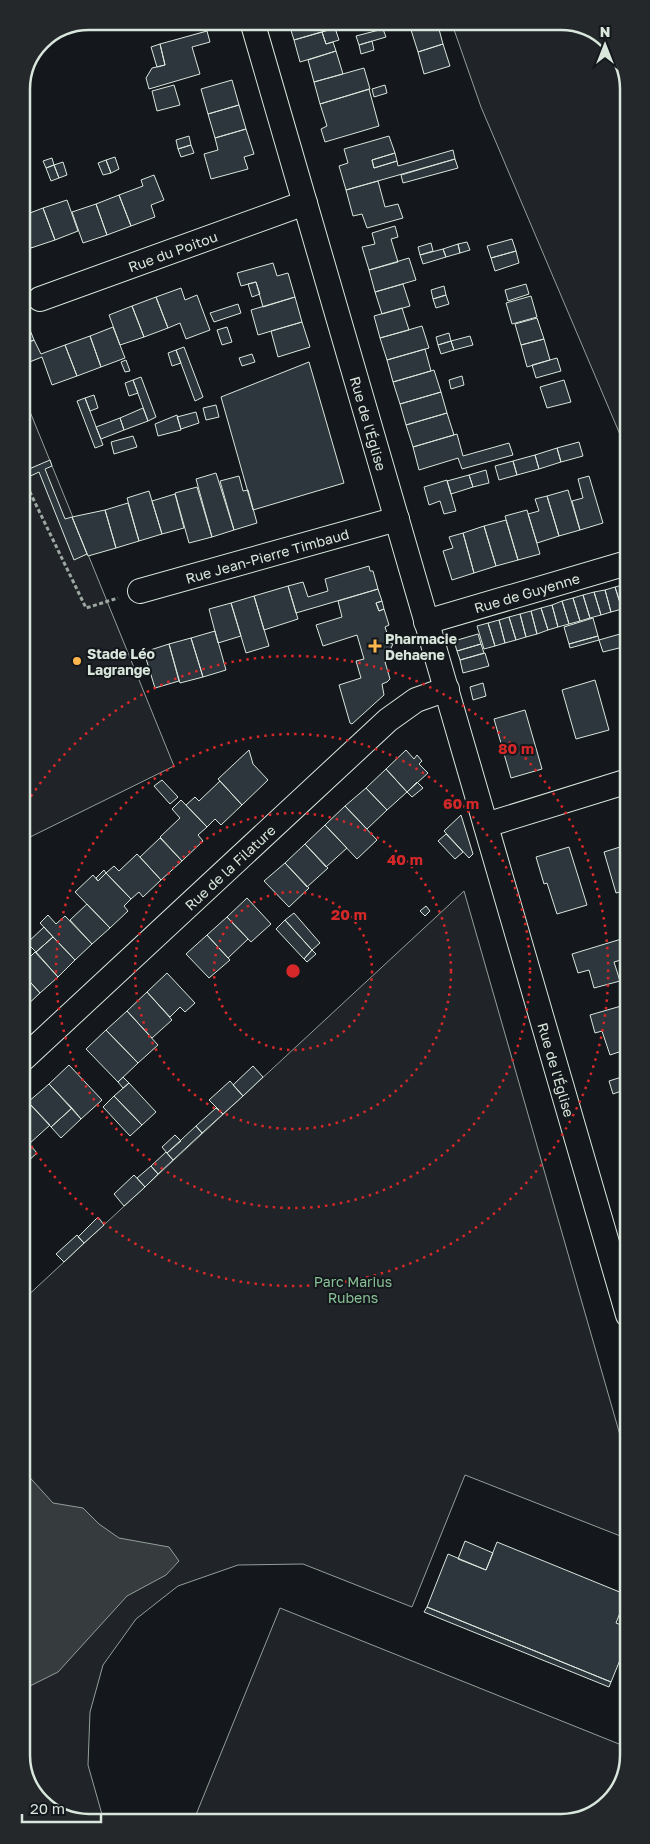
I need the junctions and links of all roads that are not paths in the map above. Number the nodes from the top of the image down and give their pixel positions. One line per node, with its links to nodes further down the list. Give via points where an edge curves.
1 (255, 30): 2 (street, Rue de l'Église)
2 (305, 203): 3 (street, Rue du Poitou); 4 (street, Rue de l'Église)
3 (40, 299)
4 (396, 520): 6 (street, Rue Jean-Pierre Timbaud); 7 (street, Rue de l'Église)
5 (620, 565): 7 (street, Rue de Guyenne)
6 (140, 591)
7 (426, 622): 8 (street, Rue de l'Église)
8 (447, 689): 10 (street, Rue de l'Église); 11 (street, Rue de la Filature, via 416,700 388,720)
9 (620, 784): 10 (street)
10 (486, 825): 12 (street, Rue de l'Église)
11 (30, 1052)
12 (620, 1287)

